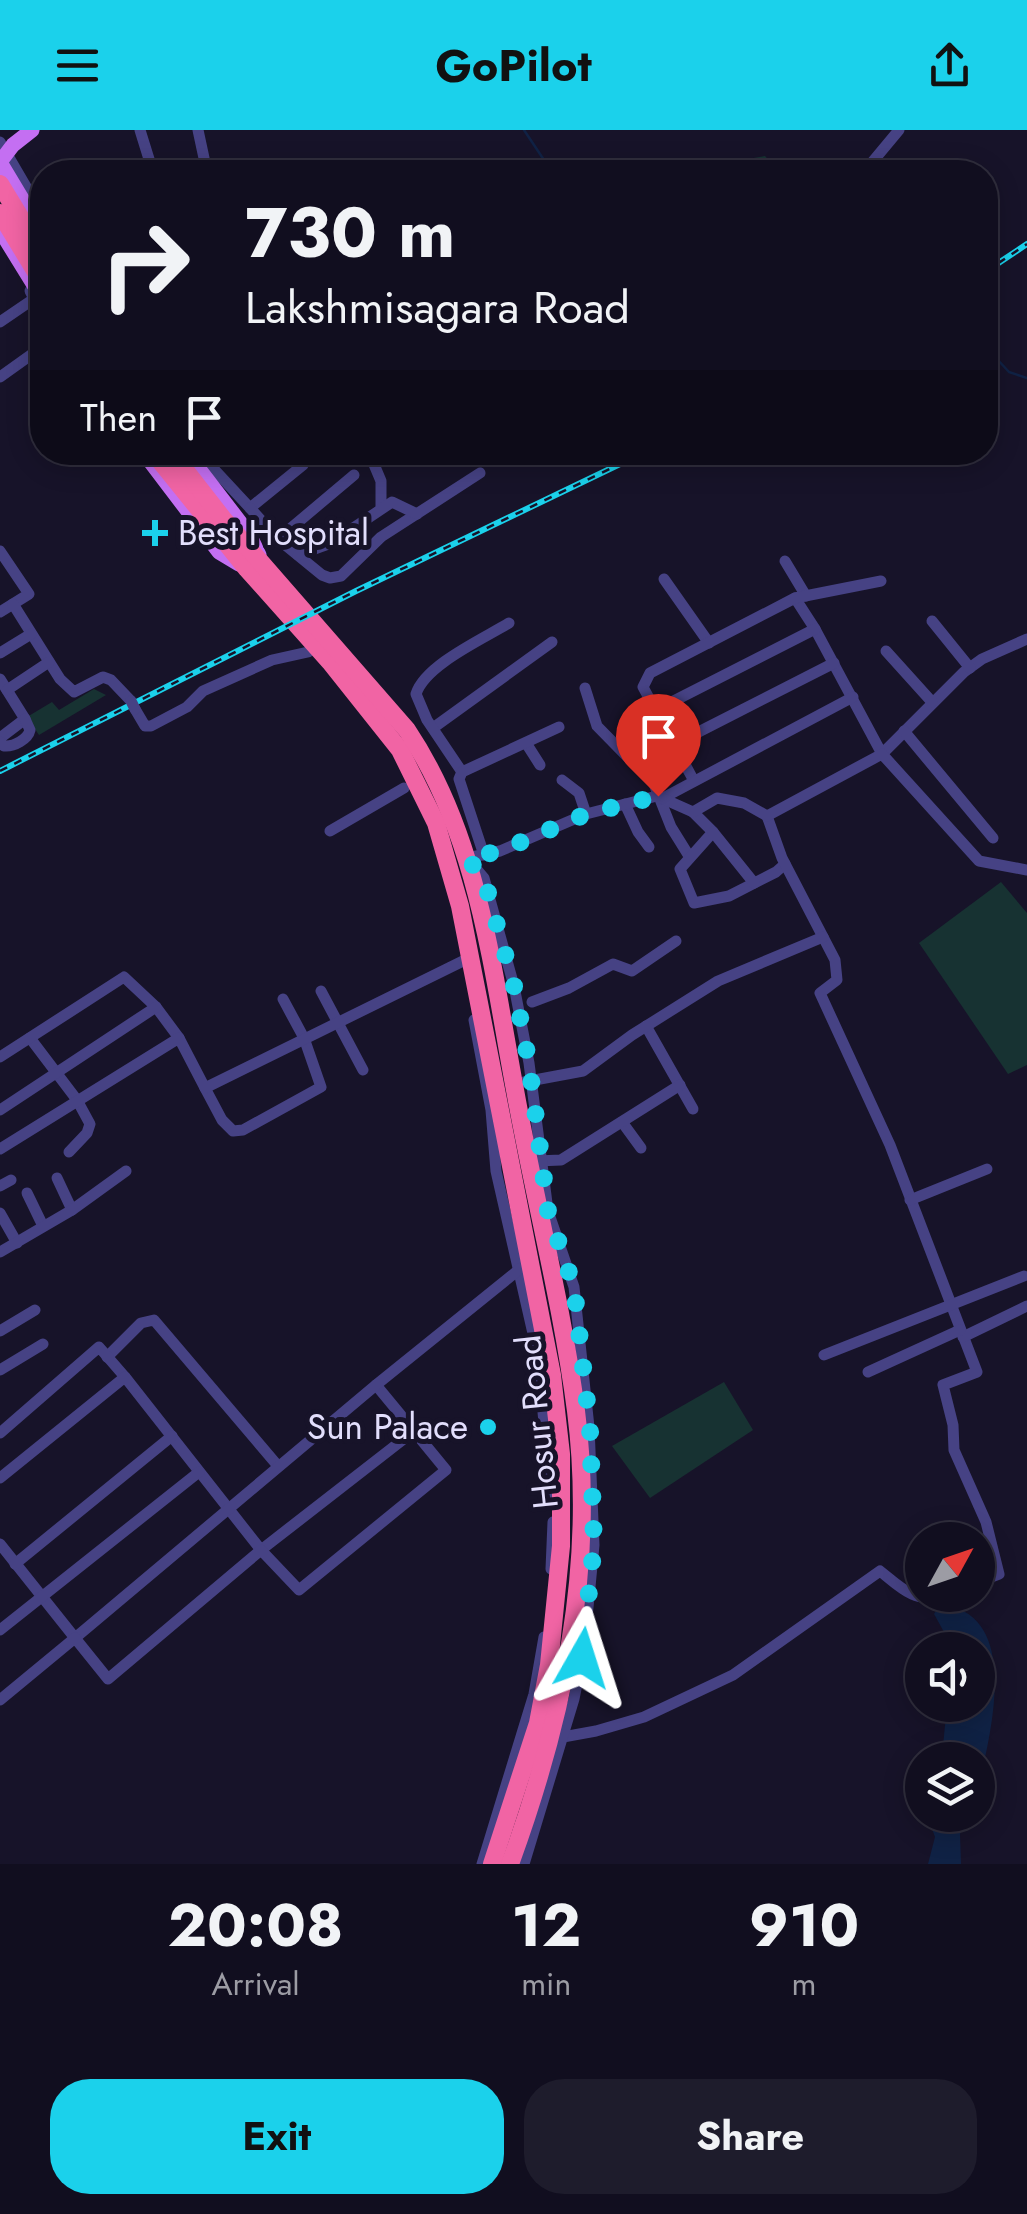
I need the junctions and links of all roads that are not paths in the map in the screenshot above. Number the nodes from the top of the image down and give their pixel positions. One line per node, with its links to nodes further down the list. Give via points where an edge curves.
1 (32, 130): 5 (main road)
2 (140, 130): 7 (street)
3 (198, 130): 6 (street)
4 (898, 130): 8 (street)
5 (2, 155): 10 (main road)
6 (204, 158)
7 (149, 160)
8 (874, 160)
9 (0, 184): 15 (highway, bridge)
10 (26, 193): 11 (street); 12 (main road); 13 (main road)
11 (30, 198)
12 (30, 203)
13 (0, 211): 17 (highway, bridge)
14 (0, 230): 18 (main road)
15 (30, 234)
16 (0, 243): 19 (street)
17 (30, 274)
18 (30, 278)
19 (30, 280)
20 (30, 295): 21 (street)
21 (0, 322)
22 (30, 355): 23 (street)
23 (0, 376)
24 (152, 465): 41 (main road, via 219,552)
25 (164, 465): 36 (highway)
26 (180, 465): 36 (highway)
27 (199, 465): 41 (main road, via 249,534)
28 (203, 465): 34 (street)
29 (303, 465): 34 (street)
30 (374, 465): 33 (street)
31 (480, 473): 35 (street)
32 (354, 476): 37 (street)
33 (381, 506): 35 (street, via 399,503); 39 (street, via 331,543)
34 (250, 508): 37 (street)
35 (417, 514): 39 (street, via 341,576 322,575)
36 (220, 525): 41 (highway)
37 (278, 539): 39 (street)
38 (0, 552): 45 (street, via 29,594)
39 (298, 555)
40 (786, 561): 44 (street)
41 (255, 565): 54 (highway, Hosur Road); 86 (highway, Hosur Road, via 407,730)
42 (664, 579): 53 (street)
43 (881, 581): 44 (street)
44 (801, 597): 49 (street); 53 (street)
45 (13, 604): 46 (street); 50 (street)
46 (0, 612)
47 (932, 621): 59 (street)
48 (509, 623): 66 (street, via 434,669 419,686 416,694)
49 (815, 629): 58 (street); 64 (street)
50 (31, 634): 56 (street); 57 (street)
51 (1027, 639): 59 (street)
52 (552, 642): 66 (street)
53 (708, 643): 64 (street, via 650,673 643,687)
54 (316, 645): 57 (street, via 204,691 152,726 145,726 111,680 104,677 74,692); 91 (highway, Hosur Road, via 418,782)
55 (886, 651): 63 (street)
56 (0, 653)
57 (50, 662): 60 (street)
58 (834, 663): 62 (street); 70 (street)
59 (970, 668): 63 (street)
60 (4, 684): 68 (street, via 25,719)
61 (584, 688): 77 (street, via 596,726 643,770)
62 (853, 697): 71 (street); 75 (street)
63 (932, 702): 67 (street)
64 (658, 709): 70 (street)
65 (558, 727): 69 (street)
66 (433, 728): 73 (street)
67 (904, 731): 71 (street); 84 (street)
68 (0, 740)
69 (526, 743): 72 (street); 73 (street)
70 (675, 744): 75 (street)
71 (882, 754): 81 (street); 89 (street, via 979,862)
72 (540, 765)
73 (462, 772): 86 (street)
74 (562, 780): 80 (street, via 579,793)
75 (694, 782): 77 (street)
76 (404, 788): 82 (street)
77 (660, 797): 78 (street); 79 (street); 87 (street)
78 (625, 804): 80 (street); 85 (street)
79 (693, 812): 81 (street, via 717,798); 83 (street)
80 (586, 814): 86 (street)
81 (768, 816): 88 (street)
82 (330, 831)
83 (712, 832): 87 (street); 90 (street)
84 (993, 838)
85 (650, 847)
86 (476, 856): 107 (highway, Hosur Road)
87 (690, 856): 90 (street, via 680,875 694,903 725,898)
88 (785, 864): 90 (street); 92 (street)
89 (1027, 870)
90 (754, 883)
91 (456, 890): 94 (street, via 452,905); 160 (highway, Hosur Road, via 552,1375 561,1454 550,1665)
92 (823, 937): 100 (street, via 718,981); 122 (street, via 838,980 820,993)
93 (676, 941): 97 (street, via 639,968 613,964)
94 (463, 961): 99 (street); 128 (street, via 496,1170)
95 (320, 991): 99 (street)
96 (283, 1000): 103 (street)
97 (532, 1002)
98 (156, 1007): 101 (street, via 124,978); 102 (street); 106 (street)
99 (336, 1021): 103 (street); 105 (street)
100 (646, 1026): 107 (street, via 583,1071); 108 (street)
101 (30, 1038): 104 (street); 106 (street)
102 (179, 1038): 109 (street); 110 (street)
103 (304, 1038): 109 (street); 109 (street, via 321,1088 243,1130 228,1128)
104 (0, 1057)
105 (364, 1070)
106 (55, 1075): 110 (street); 112 (street)
107 (522, 1082): 117 (highway, Hosur Road)
108 (680, 1085): 111 (street); 113 (street)
109 (205, 1088)
110 (77, 1100): 115 (street); 116 (street, via 90,1124)
111 (693, 1109)
112 (0, 1110)
113 (622, 1122): 114 (street); 117 (street, via 562,1160)
114 (642, 1148)
115 (0, 1149)
116 (69, 1152)
117 (535, 1162): 158 (street, via 574,1287 590,1428 594,1544 584,1649); 161 (highway, Hosur Road, via 574,1399 581,1525 564,1684)
118 (987, 1169): 122 (street)
119 (126, 1171): 123 (street)
120 (56, 1178): 123 (street)
121 (26, 1193): 125 (street)
122 (910, 1200): 130 (street)
123 (72, 1210): 125 (street)
124 (0, 1213): 126 (street)
125 (43, 1226): 126 (street)
126 (16, 1242): 127 (street)
127 (0, 1252)
128 (521, 1268): 141 (street); 159 (street, via 552,1475 549,1594 534,1694)
129 (1024, 1276): 130 (street)
130 (950, 1305): 134 (street); 136 (street)
131 (1027, 1306): 134 (street)
132 (36, 1310): 133 (street)
133 (0, 1330)
134 (961, 1333): 139 (street); 149 (street, via 976,1372 942,1385 954,1450)
135 (44, 1344): 138 (street)
136 (824, 1355)
137 (107, 1356): 140 (street); 143 (street, via 99,1347); 145 (street, via 140,1323 154,1320)
138 (0, 1370)
139 (868, 1372)
140 (124, 1377): 144 (street); 147 (street)
141 (376, 1385): 142 (street); 145 (street)
142 (414, 1431): 151 (street); 151 (street, via 446,1470 300,1590)
143 (0, 1432)
144 (172, 1436): 146 (street); 152 (street)
145 (278, 1466): 148 (street)
146 (199, 1472): 148 (street); 154 (street)
147 (0, 1478)
148 (227, 1508): 151 (street); 156 (street)
149 (986, 1522)
150 (0, 1544): 152 (street)
151 (261, 1550): 156 (street, via 108,1679)
152 (15, 1564): 154 (street)
153 (905, 1591): 158 (street, via 880,1571 733,1675 644,1717)
154 (42, 1596): 155 (street); 156 (street)
155 (0, 1630)
156 (75, 1638): 157 (street)
157 (0, 1700)
158 (563, 1737): 162 (street)
159 (482, 1864)
160 (492, 1864)
161 (510, 1864)
162 (524, 1864)

